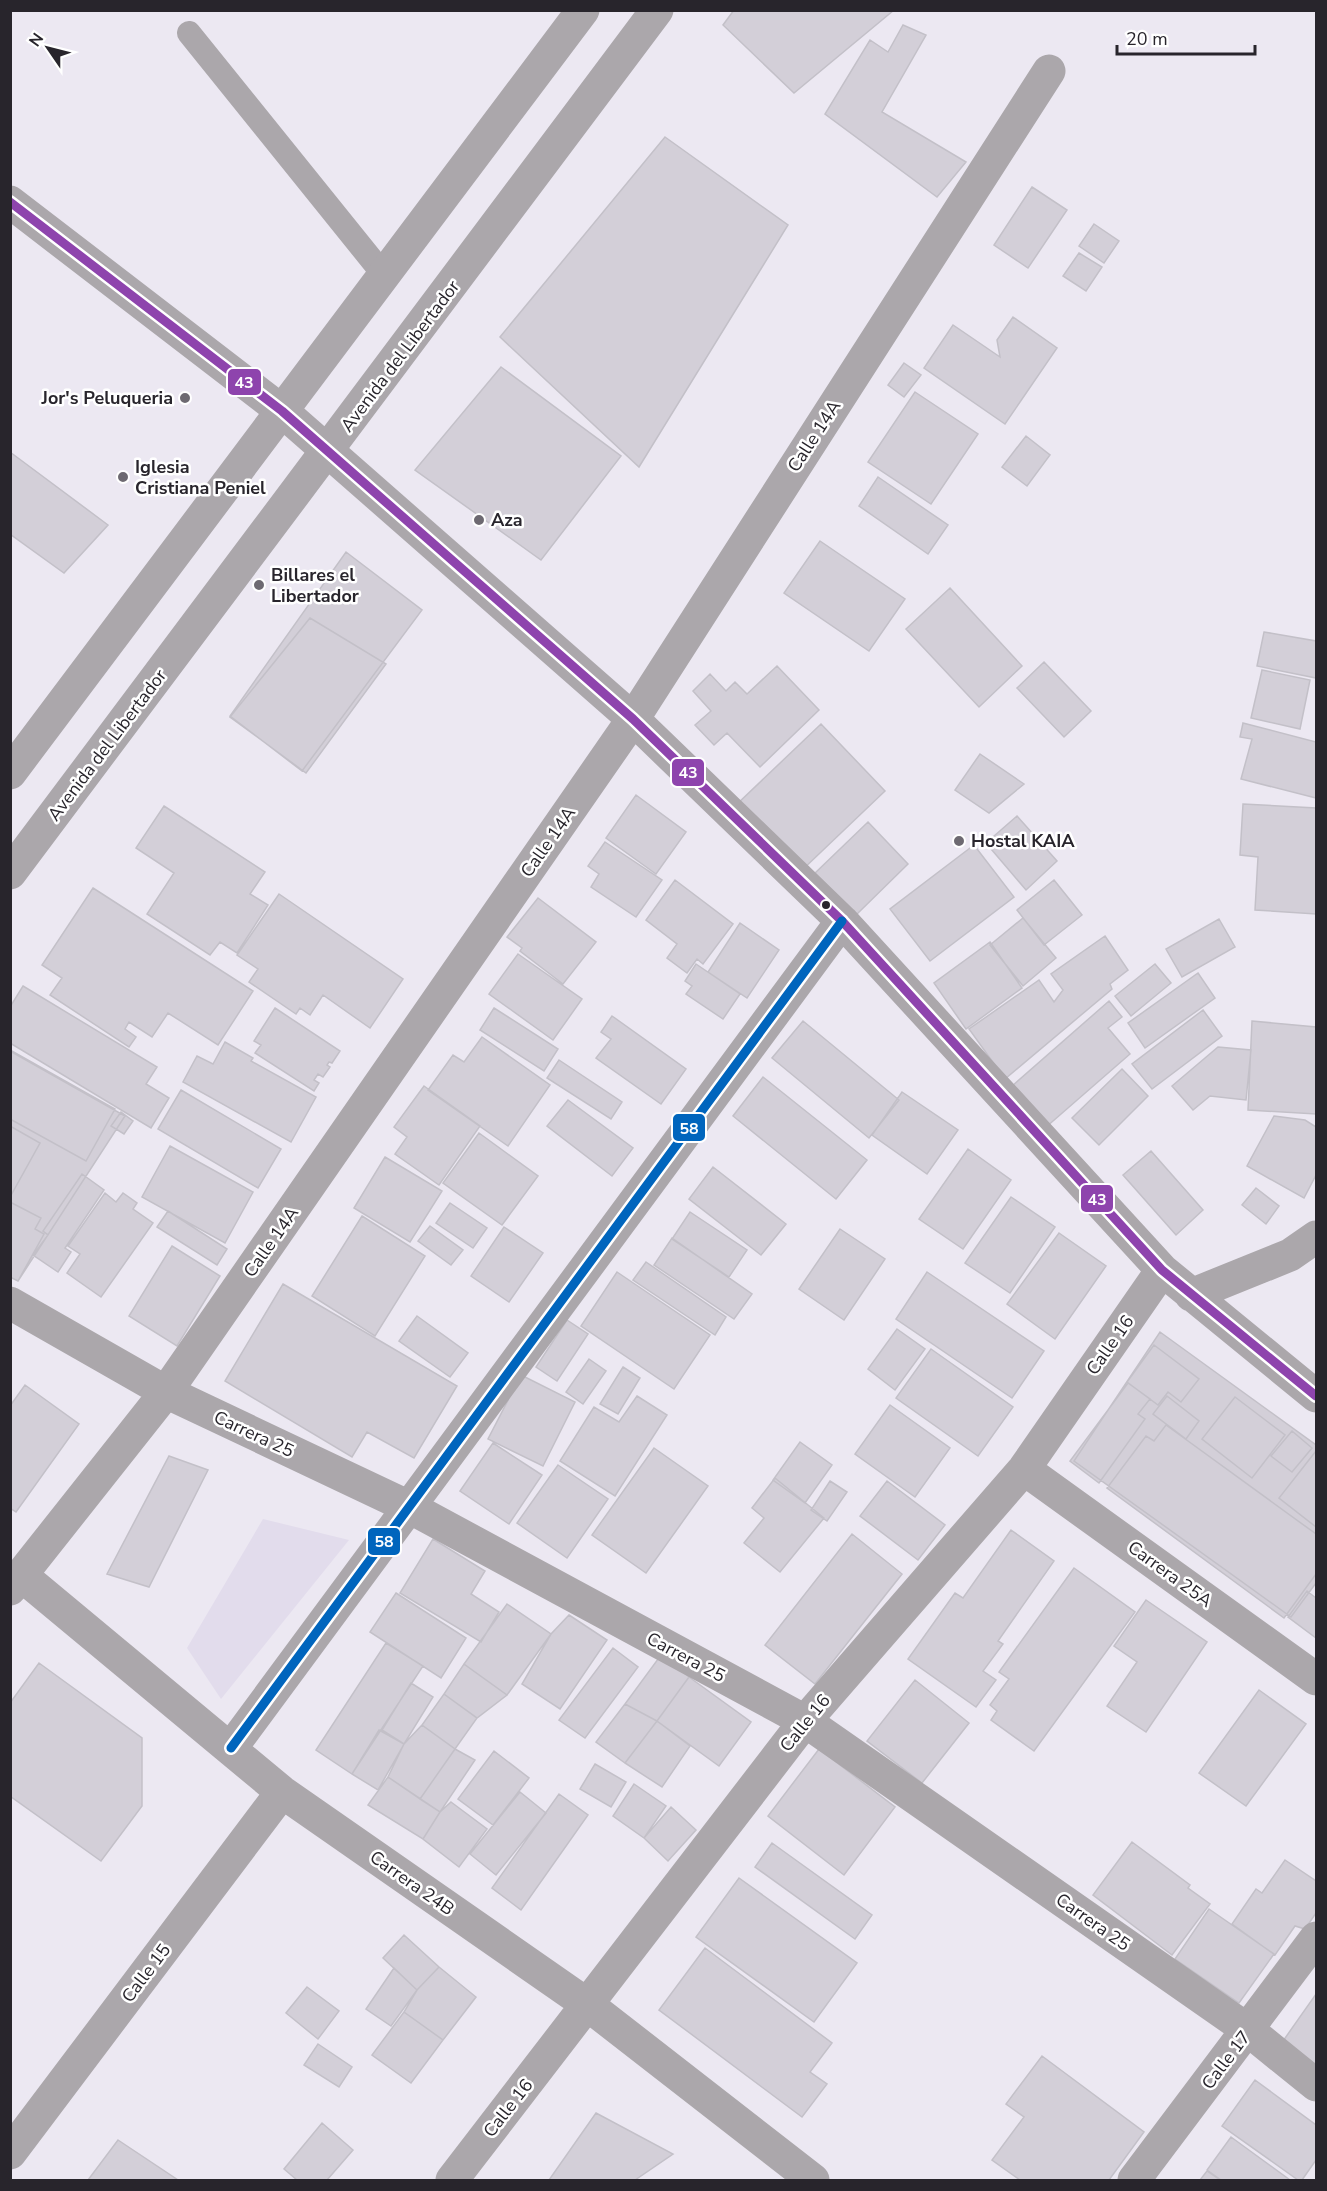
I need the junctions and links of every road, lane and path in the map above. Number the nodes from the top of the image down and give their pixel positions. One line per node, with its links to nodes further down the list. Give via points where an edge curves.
1 (583, 10): 6 (street)
2 (657, 10): 8 (street, Avenida del Libertador)
3 (189, 33): 6 (lane)
4 (1049, 71): 9 (street, Calle 14A)
5 (10, 202): 7 (street)
6 (384, 275): 7 (street)
7 (282, 411): 8 (street); 10 (street)
8 (328, 452): 9 (street); 11 (street, Avenida del Libertador)
9 (633, 718): 12 (street); 17 (street, Calle 14A)
10 (10, 773)
11 (10, 873)
12 (842, 921): 14 (street); 20 (street)
13 (1317, 1237): 15 (street, via 1290,1255)
14 (1162, 1270): 15 (street); 19 (street, Calle 16)
15 (1191, 1295): 18 (street)
16 (10, 1303): 17 (street, Carrera 25)
17 (166, 1392): 20 (street, Carrera 25); 21 (street, Calle 14A)
18 (1317, 1396)
19 (1024, 1469): 22 (street, Carrera 25A); 23 (street, Calle 16)
20 (411, 1508): 23 (street, Carrera 25); 24 (street)
21 (16, 1582): 24 (street, Carrera 24B)
22 (1317, 1679)
23 (805, 1721): 27 (street, Calle 16); 28 (street, Carrera 25)
24 (231, 1748): 25 (street, Carrera 24B)
25 (282, 1792): 27 (street, Carrera 24B); 30 (street, Calle 15)
26 (1317, 1938): 28 (street, Calle 17)
27 (588, 2005): 31 (street, Calle 16); 32 (street, Carrera 24B)
28 (1248, 2030): 29 (street, Carrera 25); 33 (street, Calle 17)
29 (1317, 2085)
30 (10, 2153)
31 (452, 2181)
32 (813, 2181)
33 (1134, 2181)

